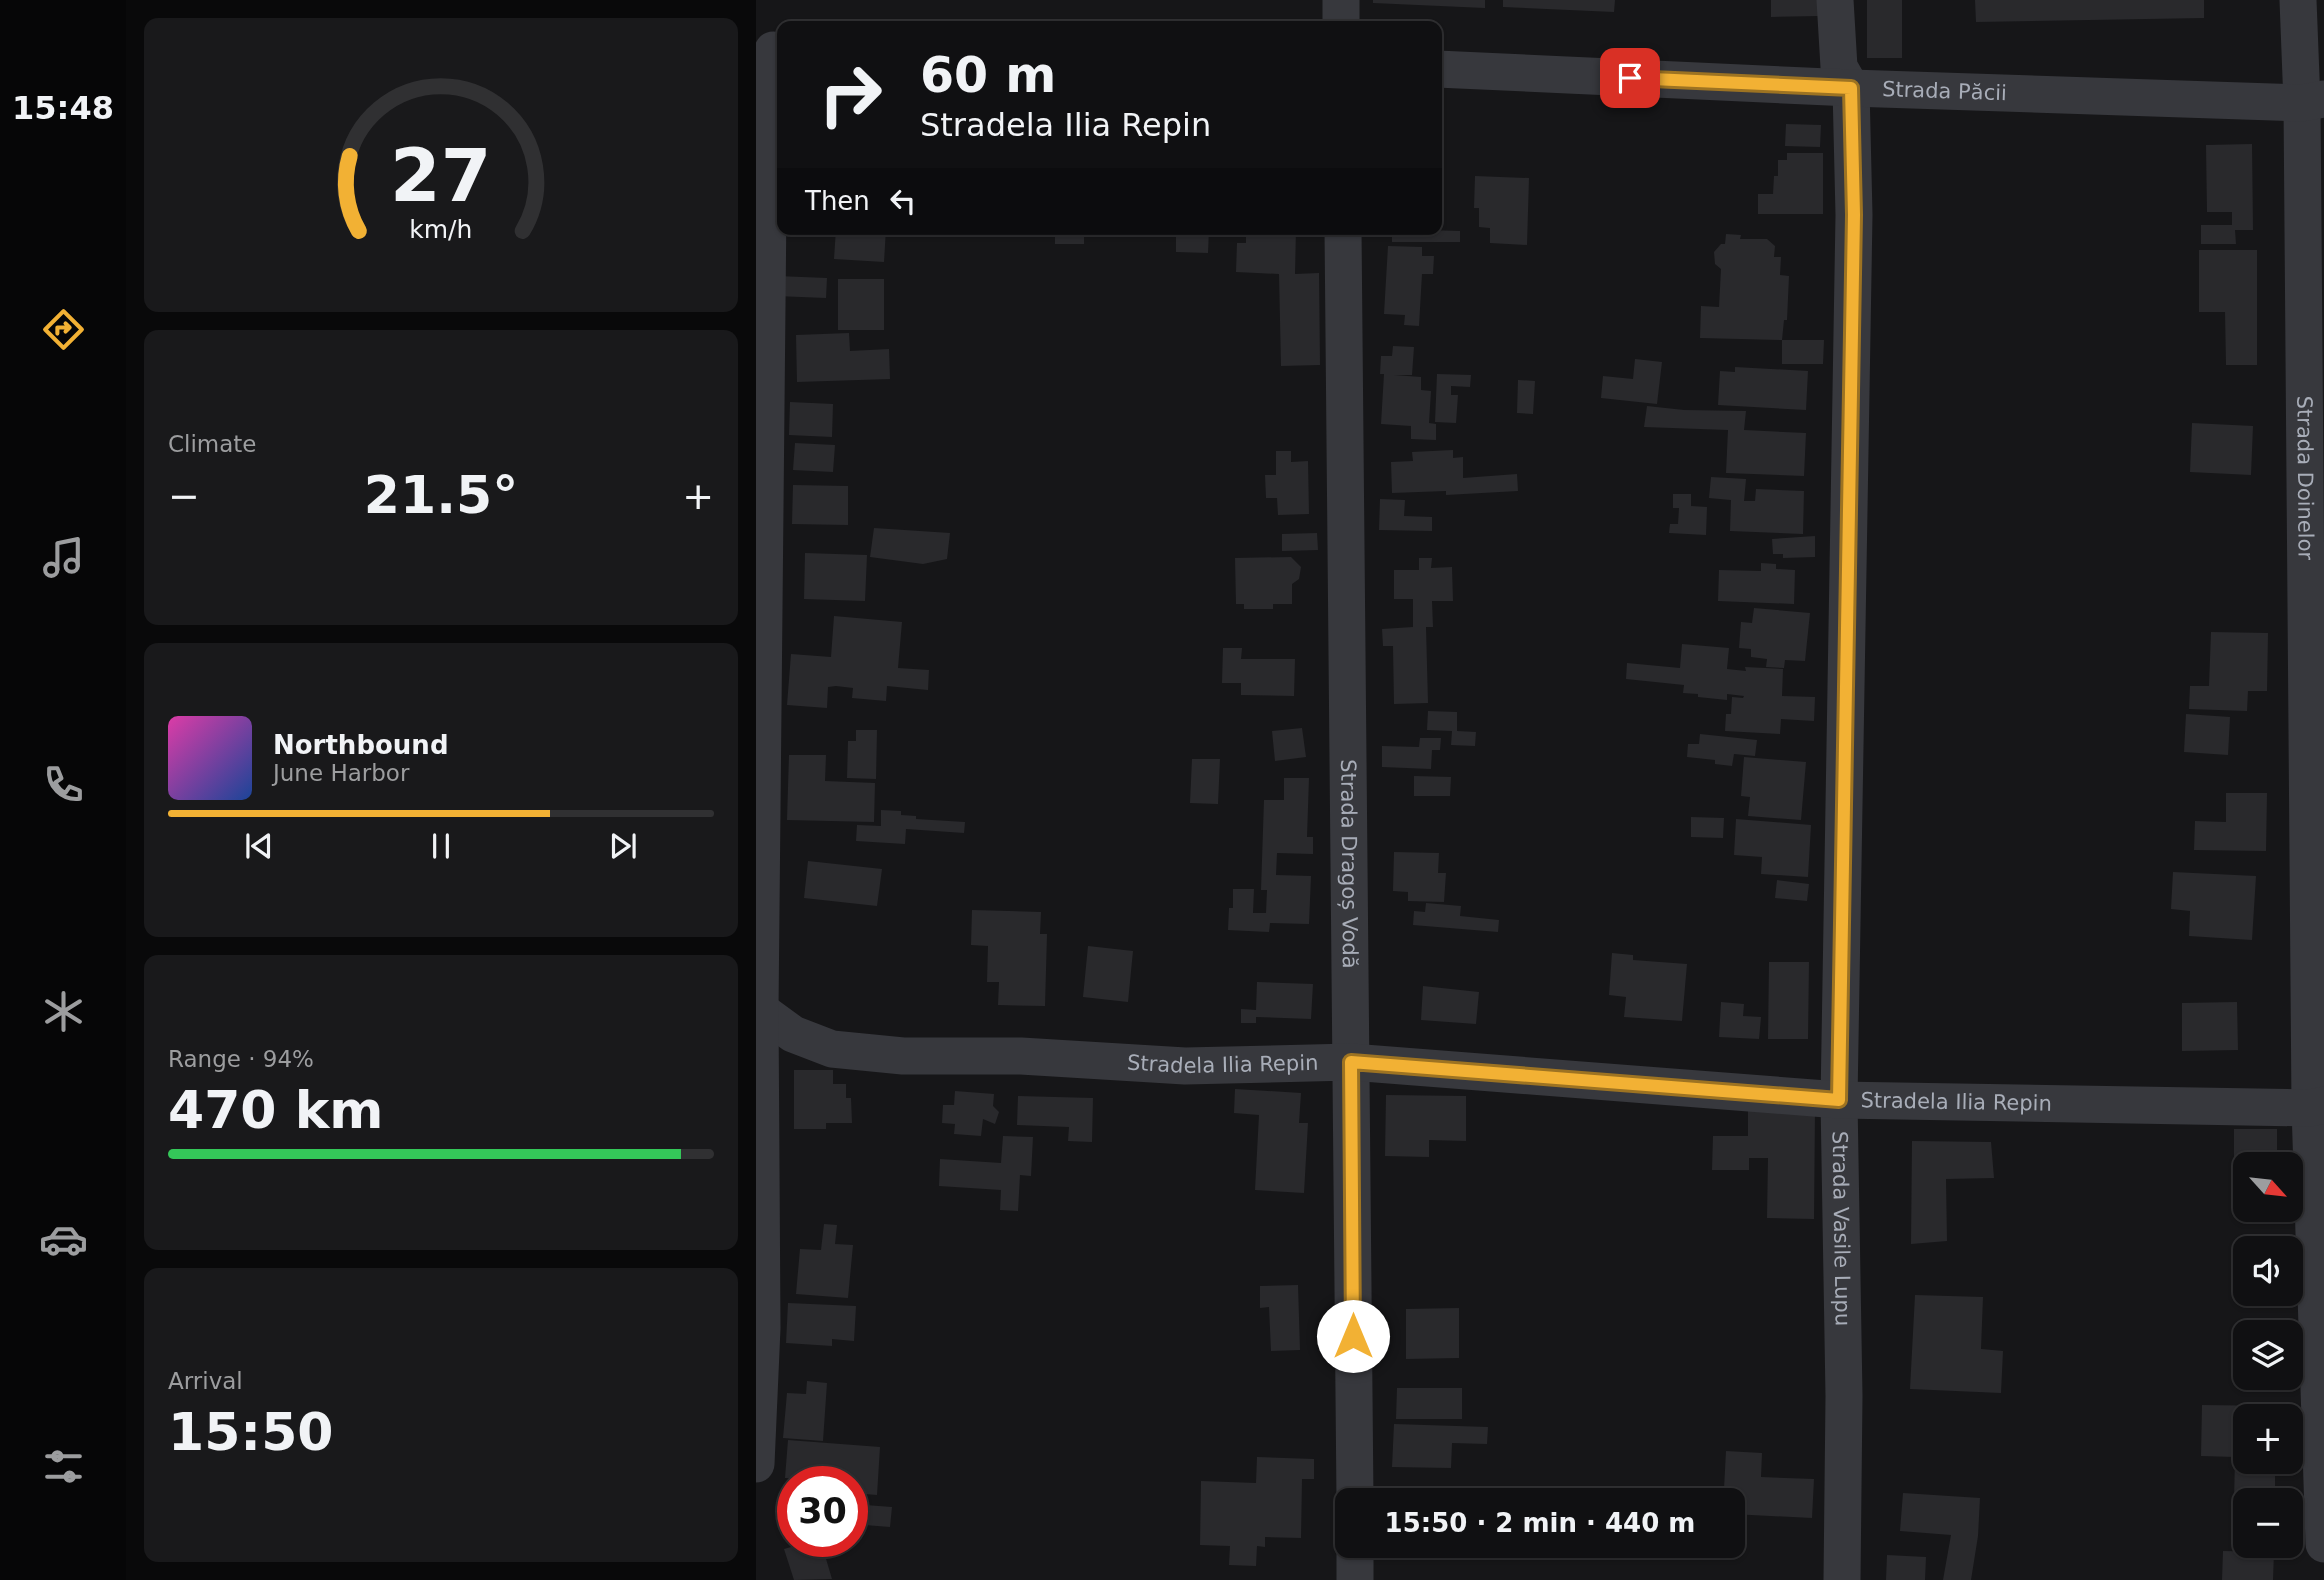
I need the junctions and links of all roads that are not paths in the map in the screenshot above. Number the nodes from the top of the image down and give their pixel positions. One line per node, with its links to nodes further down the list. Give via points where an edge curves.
1 (1341, 0): 4 (street)
2 (1836, 0): 7 (street, Strada Vasile Lupu, via 1839,67)
3 (2298, 0): 8 (street, Strada Doinelor)
4 (1341, 21)
5 (771, 50): 10 (street)
6 (1442, 69): 7 (street, Strada Păcii)
7 (1851, 88): 8 (street, Strada Păcii); 12 (street, Strada Vasile Lupu, via 1854,215)
8 (2313, 101): 13 (street, Strada Doinelor)
9 (1343, 235): 11 (street, Strada Dragoș Vodă)
10 (760, 1010): 11 (street, Stradela Ilia Repin, via 793,1034 832,1049 903,1056 1021,1056 1185,1066); 14 (street, via 762,1328)
11 (1351, 1062): 12 (street, Stradela Ilia Repin); 15 (street, Strada Dragoș Vodă)
12 (1839, 1100): 13 (street, Stradela Ilia Repin); 19 (street, Strada Vasile Lupu)
13 (2317, 1107): 16 (street, Strada Doinelor)
14 (756, 1464)
15 (1355, 1488)
16 (2324, 1544)
17 (1355, 1558): 18 (street)
18 (1355, 1580)
19 (1842, 1580)

